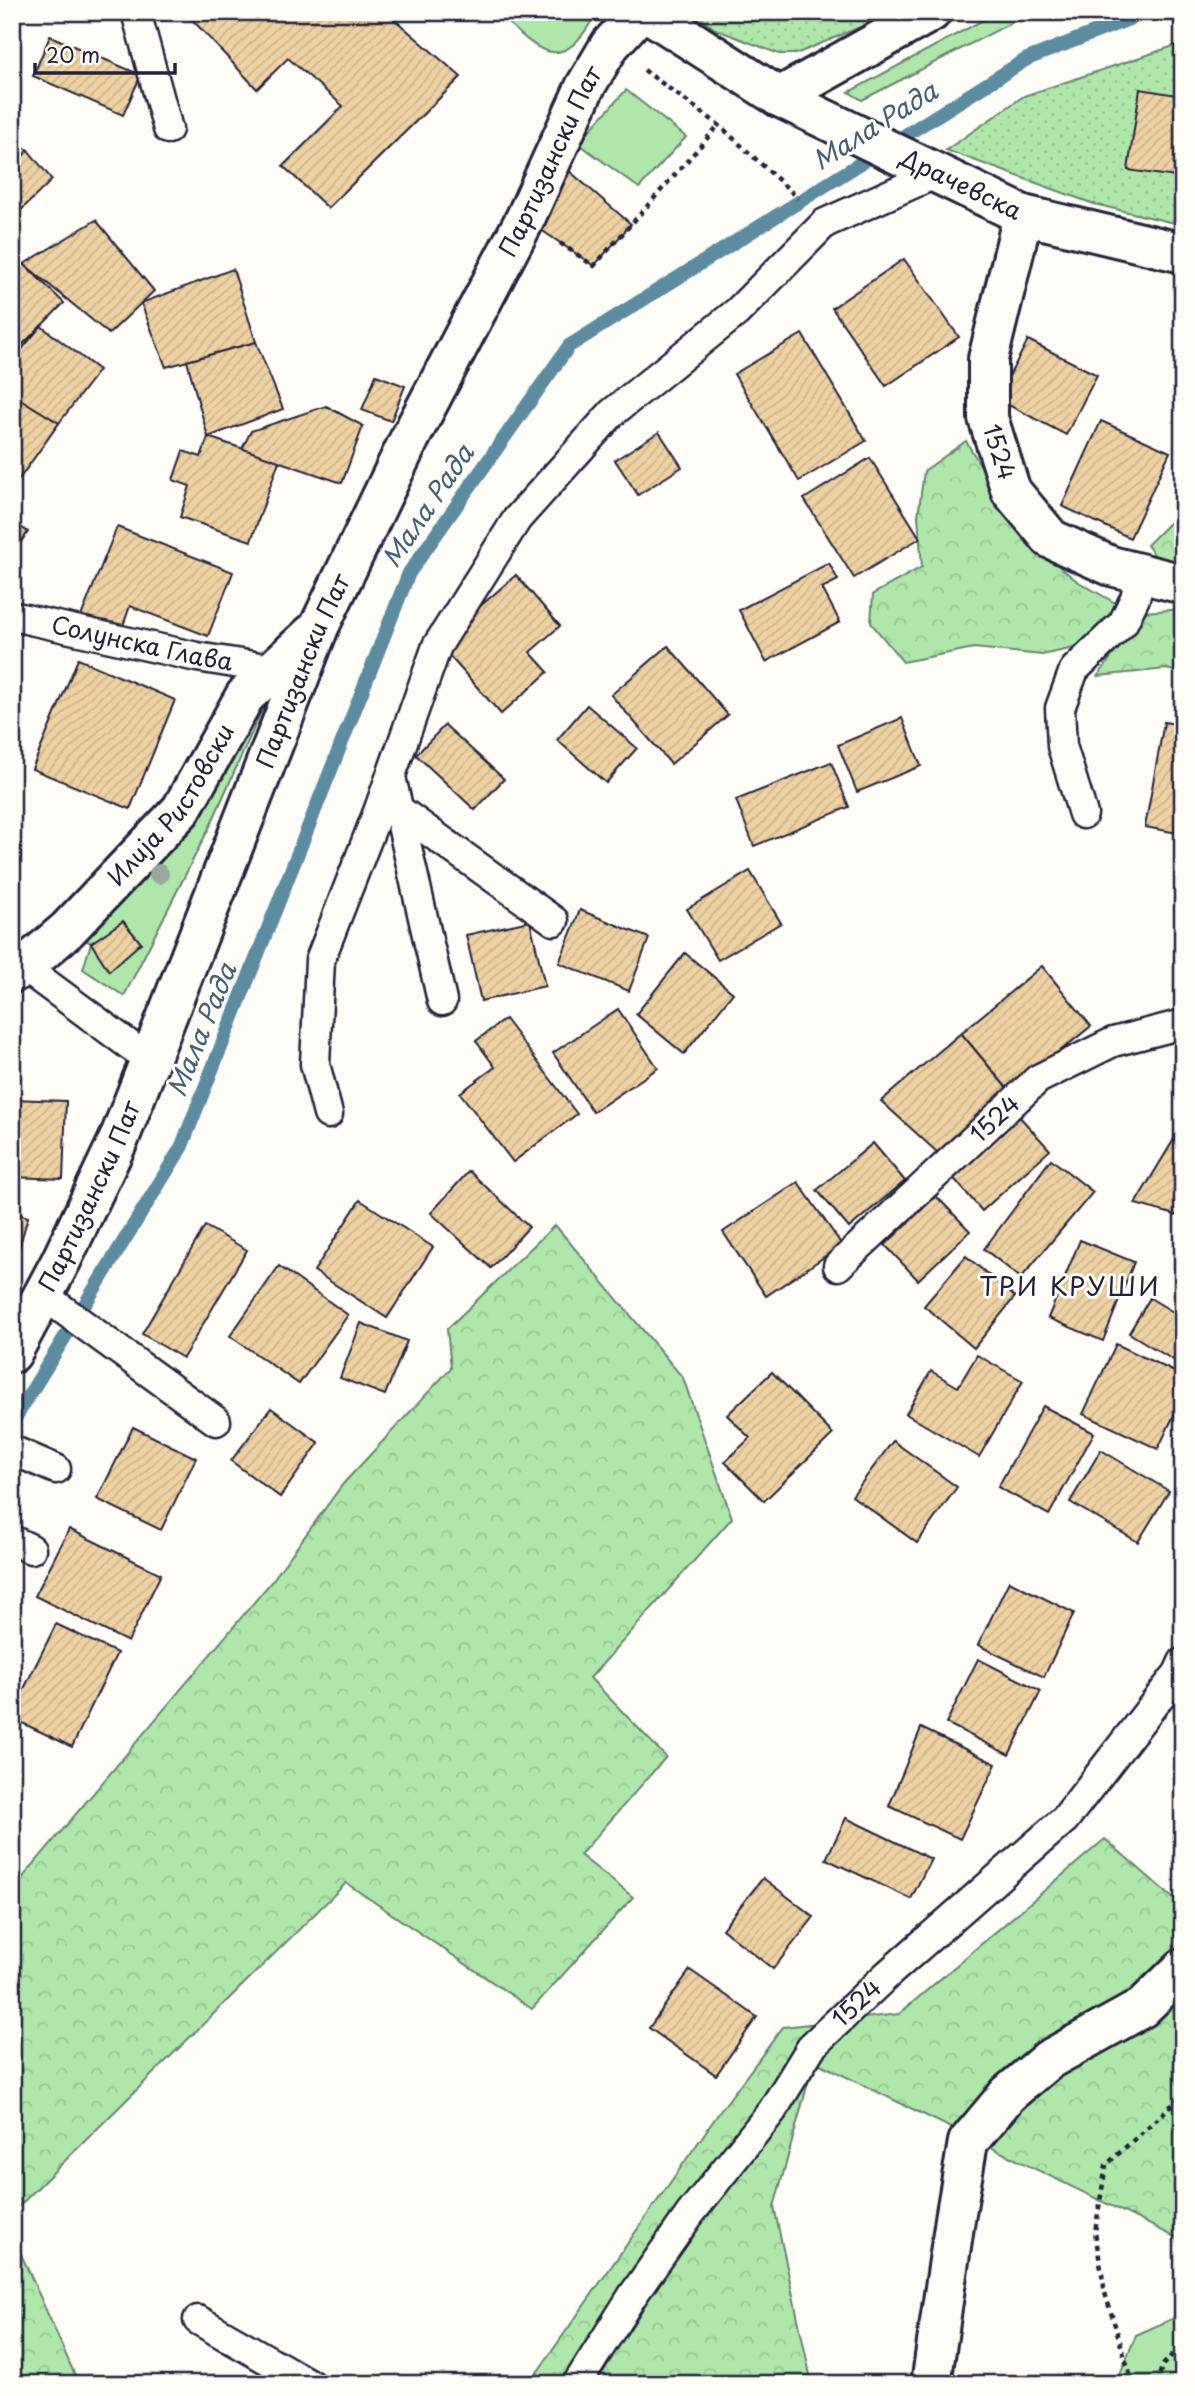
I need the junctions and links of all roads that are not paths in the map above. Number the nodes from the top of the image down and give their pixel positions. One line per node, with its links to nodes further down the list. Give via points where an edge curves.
1 (136, 12): 6 (lane)
2 (640, 12): 13 (street, Партизански Пат, via 610,45 585,87 526,219 410,438)
3 (648, 12): 5 (street, Драчевска)
4 (931, 12): 5 (street)
5 (779, 97): 7 (street, Драчевска)
6 (168, 129)
7 (935, 174): 8 (street, Драчевска); 15 (lane, via 825,223 737,312 612,413 517,519 437,646)
8 (1023, 215): 9 (street, Драчевска); 10 (street, 1524, via 988,359 988,418 1011,491 1051,539 1111,566)
9 (1183, 253)
10 (1141, 573): 11 (street, 1524); 17 (lane, via 1123,622 1074,670 1060,708 1062,746)
11 (1183, 584)
12 (12, 616): 14 (lane, Солунска Глава)
13 (319, 627): 14 (street, Илија Ристовски); 22 (street, Партизански Пат)
14 (272, 669): 19 (street, Илија Ристовски, via 246,696 181,810 67,930)
15 (391, 777): 16 (lane); 23 (lane, via 320,960 315,1064)
16 (399, 810): 18 (lane); 20 (lane)
17 (1083, 814)
18 (554, 921)
19 (18, 970): 22 (lane)
20 (442, 1001)
21 (1183, 1024): 24 (lane, 1524, via 1113,1042 1038,1079)
22 (151, 1061): 25 (street, Партизански Пат)
23 (328, 1114)
24 (838, 1266)
25 (52, 1302): 26 (street, Партизански Пат); 27 (lane)
26 (12, 1353)
27 (216, 1421)
28 (15, 1452): 29 (lane)
29 (56, 1469)
30 (1183, 1662): 34 (lane, 1524, via 1065,1819 888,1973 812,2046 772,2111 633,2295)
31 (1183, 1968): 35 (street, via 1142,2008 1048,2060 1008,2094 968,2142)
32 (198, 2320): 33 (lane)
33 (310, 2384)
34 (577, 2384)
35 (931, 2384)

